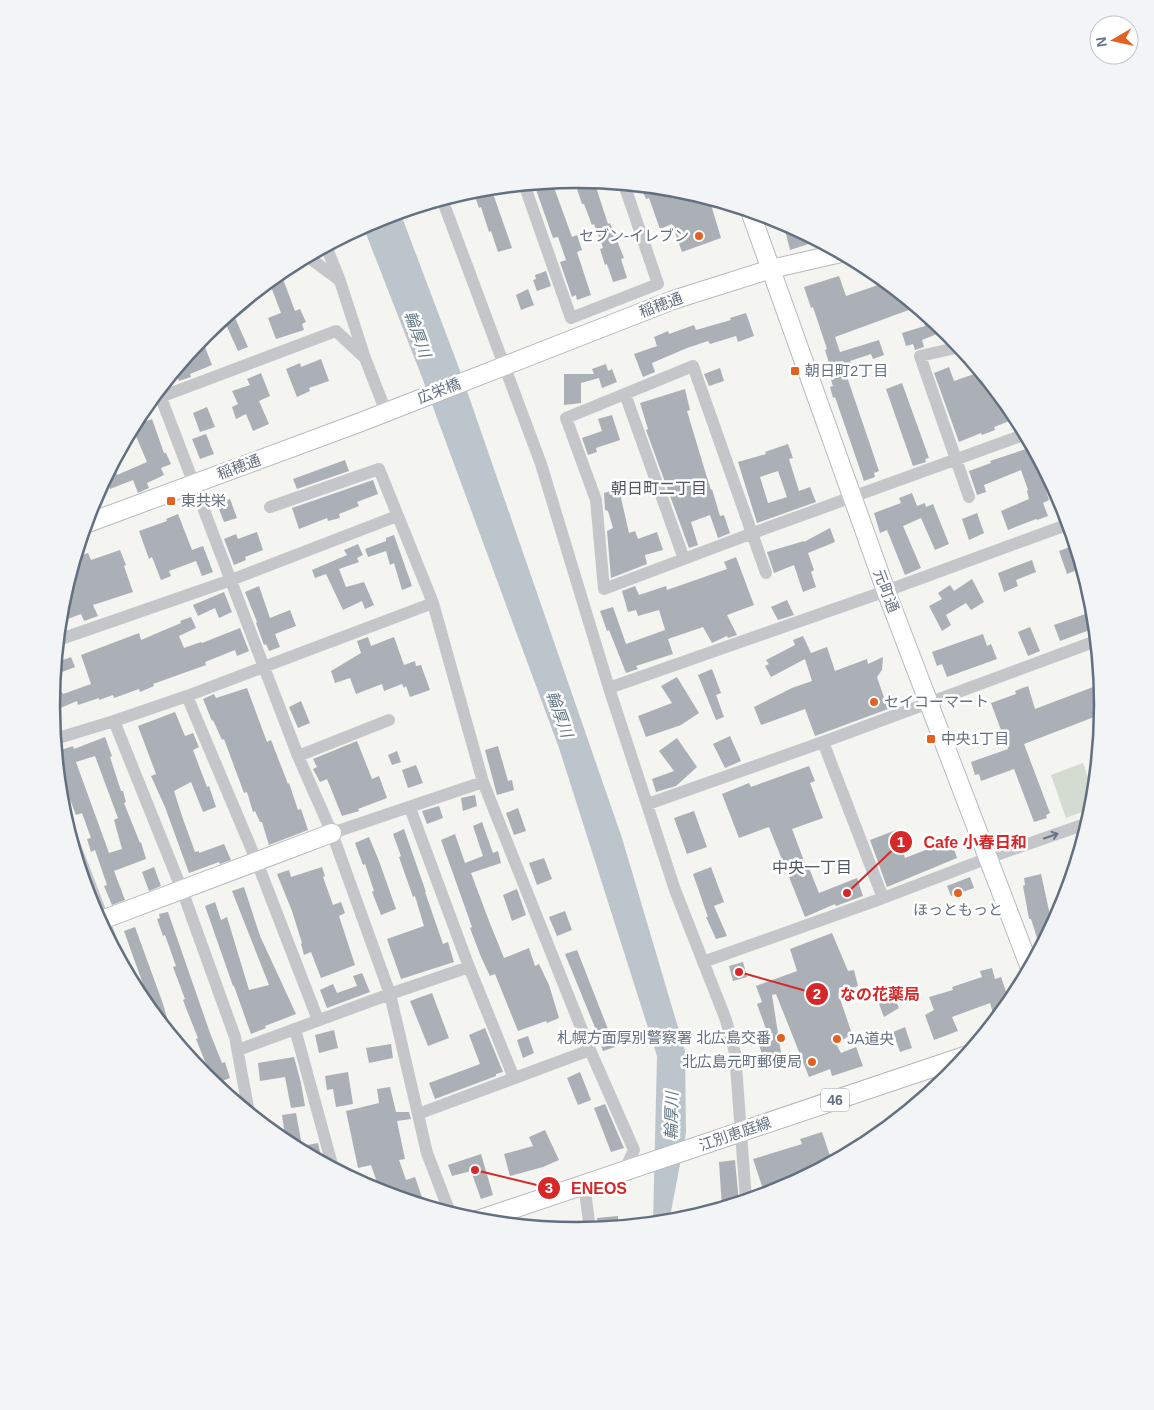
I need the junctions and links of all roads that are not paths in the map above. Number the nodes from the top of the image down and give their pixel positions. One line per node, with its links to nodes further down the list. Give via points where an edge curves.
1 (626, 190): 2 (street, via 658,284 571,318)
2 (526, 191)
3 (445, 206): 12 (street)
4 (753, 219): 8 (street, 元町通)
5 (328, 252): 9 (street)
6 (832, 255): 8 (street, 稲穂通)
7 (313, 261): 9 (street)
8 (771, 269): 12 (street, 稲穂通, via 672,300); 22 (street, 元町通)
9 (340, 281): 11 (street)
10 (952, 349): 19 (street, via 920,356)
11 (365, 358): 14 (street, via 336,331); 17 (street)
12 (505, 366): 13 (street, 稲穂通); 36 (street, via 541,464)
13 (486, 373): 17 (street, 広栄橋)
14 (165, 393)
15 (625, 394): 27 (street, via 692,366); 28 (street); 28 (street, via 566,418 596,500 604,589)
16 (158, 402): 20 (street)
17 (389, 411): 20 (street, 稲穂通)
18 (1019, 437): 19 (street)
19 (956, 459): 21 (street); 22 (street)
20 (193, 484): 25 (street, 稲穂通); 30 (street)
21 (969, 496)
22 (852, 497): 27 (street); 31 (street, 元町通)
23 (270, 507): 24 (street, via 379,469)
24 (397, 516): 30 (street); 32 (street)
25 (94, 521)
26 (1062, 526): 31 (street)
27 (752, 533): 28 (street); 29 (street)
28 (684, 559)
29 (766, 573)
30 (230, 580): 33 (street); 35 (street)
31 (886, 591): 36 (street); 38 (street, 元町通)
32 (433, 604): 35 (street); 44 (street)
33 (64, 638)
34 (1090, 643): 38 (street)
35 (264, 668): 37 (street); 43 (street)
36 (610, 688): 45 (street)
37 (187, 696): 40 (street); 50 (street)
38 (929, 702): 42 (street); 49 (street, 元町通)
39 (388, 720): 43 (street)
40 (114, 722): 41 (street); 51 (street)
41 (61, 737)
42 (823, 742): 45 (street); 52 (street)
43 (298, 756): 48 (street)
44 (483, 782): 46 (street); 61 (street)
45 (648, 804): 55 (street, via 675,890)
46 (410, 808): 48 (street); 56 (street)
47 (1079, 826): 49 (street, one-way to 47)
48 (332, 833): 50 (street); 57 (street)
49 (988, 858): 52 (street); 54 (street, 元町通)
50 (257, 862): 51 (street); 58 (street)
51 (182, 890): 53 (street); 60 (street)
52 (883, 898): 55 (street)
53 (106, 919)
54 (1030, 955)
55 (703, 962): 66 (street, via 735,1053)
56 (469, 968): 57 (street); 63 (street)
57 (390, 994): 58 (street); 65 (street)
58 (318, 1020): 59 (street)
59 (295, 1029): 60 (street); 67 (street)
60 (238, 1050): 64 (street)
61 (590, 1050): 63 (street); 68 (street, via 634,1150)
62 (953, 1061): 66 (main road, 江別恵庭線 / 46)
63 (514, 1078): 65 (street)
64 (247, 1103)
65 (418, 1114): 71 (street, via 427,1153)
66 (741, 1132): 68 (main road, 江別恵庭線 / 46); 70 (street)
67 (331, 1160)
68 (628, 1170): 69 (main road, 江別恵庭線 / 46)
69 (584, 1184): 72 (main road, 江別恵庭線 / 46); 73 (street)
70 (746, 1194)
71 (447, 1205)
72 (493, 1215)
73 (589, 1222)

